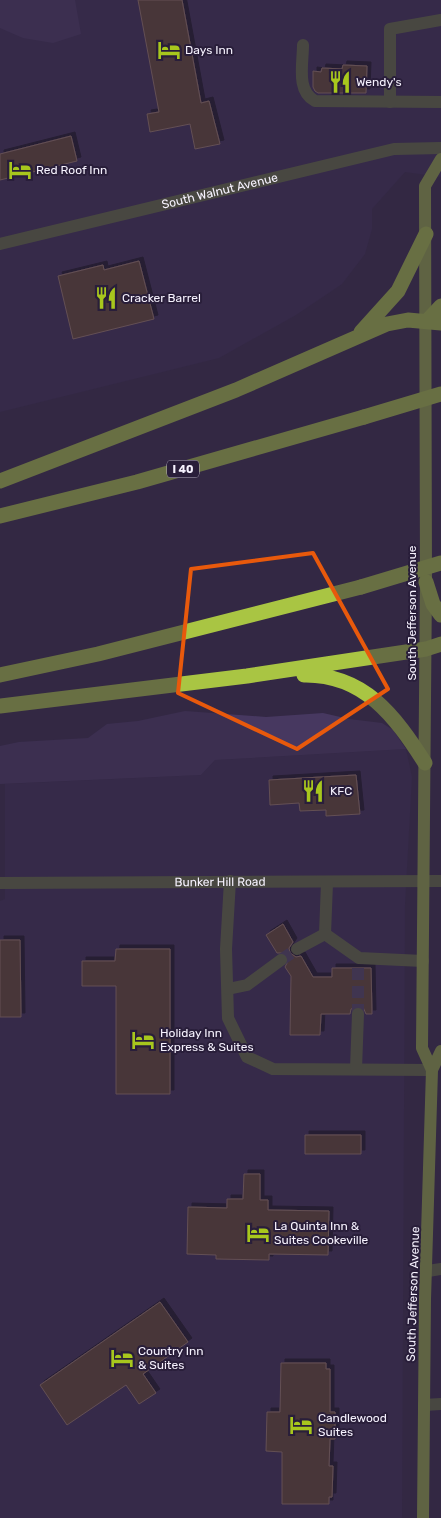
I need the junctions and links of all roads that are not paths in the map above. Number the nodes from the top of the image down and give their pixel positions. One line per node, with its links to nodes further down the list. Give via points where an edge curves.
1 (441, 20): 3 (street, via 390,29)
2 (303, 45): 3 (street, via 302,84 308,98 315,102)
3 (390, 102): 4 (street)
4 (441, 102)
5 (441, 148): 8 (street, South Walnut Avenue, via 394,149)
6 (441, 159): 7 (main road, South Jefferson Avenue, via 425,186)
7 (426, 234): 10 (main road, South Jefferson Avenue); 11 (highway, via 398,291)
8 (0, 244)
9 (441, 306): 10 (highway)
10 (434, 322): 11 (highway, via 396,321); 16 (main road, South Jefferson Avenue)
11 (352, 341): 13 (highway, via 236,390)
12 (441, 394): 14 (highway, I 40, bridge, via 137,482)
13 (0, 481)
14 (0, 516)
15 (441, 563): 20 (highway, bridge, via 98,654)
16 (426, 582): 17 (highway, via 433,604); 19 (main road, South Jefferson Avenue)
17 (441, 615)
18 (441, 644): 19 (highway)
19 (426, 649): 21 (highway); 23 (main road, South Jefferson Avenue)
20 (0, 676)
21 (247, 676): 22 (highway); 23 (highway, via 322,674 362,689 385,707)
22 (0, 706)
23 (425, 762): 25 (main road, South Jefferson Avenue)
24 (230, 881): 27 (street, Bunker Hill Road); 28 (street, Bunker Hill Road); 33 (street, via 226,949)
25 (424, 881): 26 (street, Bunker Hill Road); 28 (street, Bunker Hill Road); 32 (main road, South Jefferson Avenue)
26 (441, 881)
27 (0, 883)
28 (327, 883): 29 (street)
29 (325, 934): 30 (street); 32 (street, via 358,963)
30 (297, 949)
31 (281, 960): 33 (street, via 247,985)
32 (423, 961): 37 (main road, South Jefferson Avenue, via 422,1048)
33 (228, 989): 36 (street, via 228,1018 247,1057 273,1068)
34 (358, 1014): 36 (street)
35 (441, 1051): 37 (main road, South Jefferson Avenue)
36 (356, 1069): 37 (street)
37 (432, 1070): 38 (main road, South Jefferson Avenue)
38 (436, 1119): 40 (main road, South Jefferson Avenue)
39 (441, 1269): 40 (street)
40 (428, 1271): 42 (main road, South Jefferson Avenue)
41 (441, 1404): 42 (street)
42 (424, 1405): 43 (main road, South Jefferson Avenue)
43 (423, 1518)

